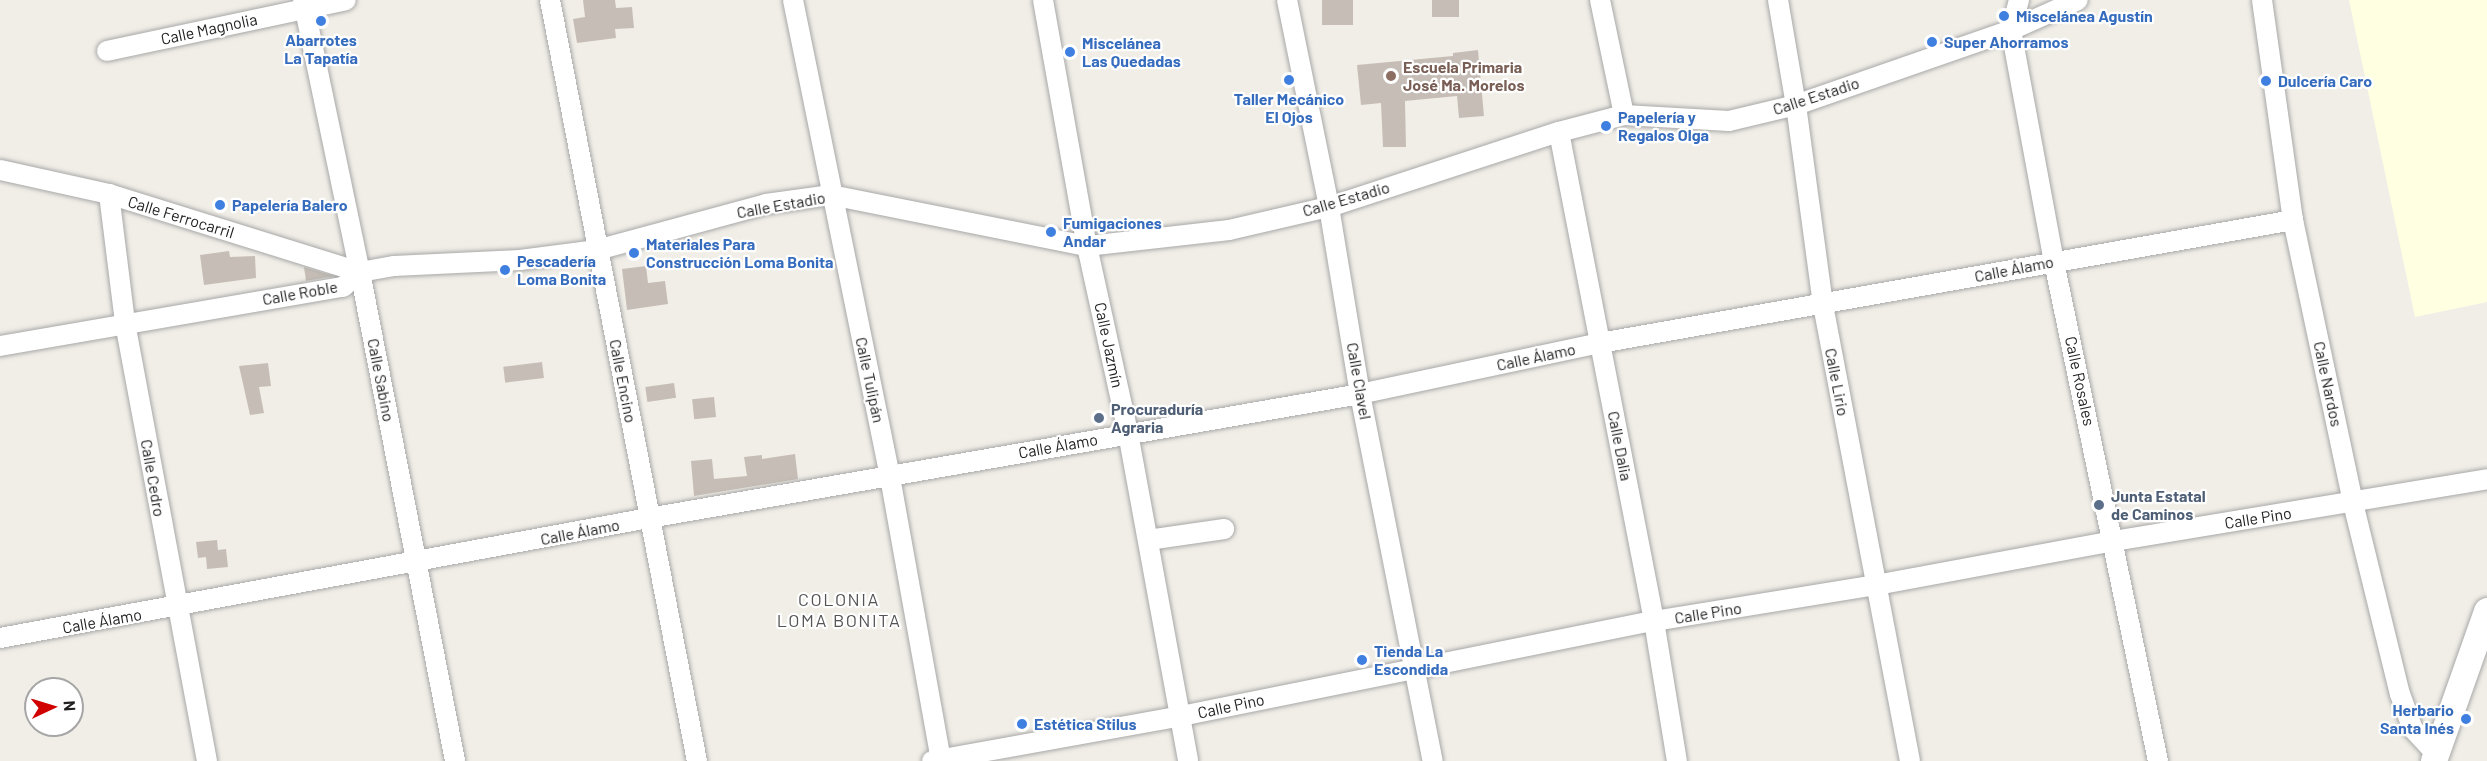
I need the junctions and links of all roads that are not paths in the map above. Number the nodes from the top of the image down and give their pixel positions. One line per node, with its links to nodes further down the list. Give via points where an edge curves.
1 (346, 0): 11 (street, Calle Magnolia)
2 (550, 0): 23 (street, Calle Encino)
3 (793, 0): 19 (street, Calle Tulipán)
4 (1043, 0): 22 (street, Calle Jazmín)
5 (1287, 0): 20 (street, Calle Clavel)
6 (1600, 0): 15 (street)
7 (1778, 0): 14 (street, Calle Lirio)
8 (2019, 0): 12 (street, Calle Rosales)
9 (2078, 0): 12 (street, Calle Estadio)
10 (2262, 0): 21 (street, Calle Nardos)
11 (303, 4): 13 (street, Calle Magnolia); 25 (street, Calle Sabino)
12 (2012, 30): 14 (street, Calle Estadio); 24 (street, Calle Rosales)
13 (107, 51)
14 (1796, 105): 15 (street, Calle Estadio, via 1729,122); 26 (street, Calle Lirio)
15 (1624, 116): 16 (street, Calle Estadio)
16 (1559, 132): 20 (street, Calle Estadio); 28 (street, Calle Dalia)
17 (0, 170): 18 (street, Calle Ferrocarril)
18 (109, 194): 25 (street, Calle Ferrocarril); 27 (street, Calle Cedro)
19 (831, 195): 22 (street, Calle Estadio); 23 (street, Calle Estadio, via 766,204); 32 (street, Calle Tulipán)
20 (1329, 207): 22 (street, Calle Estadio, via 1229,230); 30 (street, Calle Clavel)
21 (2293, 220): 24 (street, Calle Álamo); 34 (street, Calle Nardos)
22 (1088, 246): 31 (street, Calle Jazmín)
23 (597, 250): 25 (street, Calle Roble); 35 (street, Calle Encino)
24 (2054, 261): 26 (street, Calle Álamo); 38 (street, Calle Rosales)
25 (360, 272): 27 (street, Calle Roble, via 343,287); 39 (street, Calle Sabino)
26 (1823, 305): 28 (street, Calle Álamo); 40 (street, Calle Lirio)
27 (125, 323): 29 (street, Calle Roble); 41 (street, Calle Cedro)
28 (1600, 343): 30 (street, Calle Álamo); 43 (street, Calle Dalia)
29 (0, 346)
30 (1360, 394): 31 (street, Calle Álamo); 45 (street, Calle Clavel)
31 (1128, 433): 32 (street, Calle Álamo); 37 (street, Calle Jazmín)
32 (890, 477): 35 (street, Calle Álamo); 48 (street, Calle Tulipán)
33 (2487, 479): 34 (street, Calle Pino)
34 (2353, 503): 38 (street, Calle Pino); 47 (street, Calle Nardos, via 2400,694 2413,729)
35 (649, 518): 39 (street, Calle Álamo); 51 (street, Calle Encino)
36 (1224, 529): 37 (street)
37 (1148, 540): 46 (street, Calle Jazmín)
38 (2114, 541): 40 (street, Calle Pino); 56 (street, Calle Rosales)
39 (417, 563): 41 (street, Calle Álamo); 50 (street, Calle Sabino)
40 (1876, 585): 43 (street, Calle Pino); 55 (street, Calle Lirio)
41 (177, 608): 44 (street, Calle Álamo); 49 (street, Calle Cedro)
42 (2487, 611): 47 (street)
43 (1654, 621): 45 (street, Calle Pino); 54 (street, Calle Dalia)
44 (0, 638)
45 (1415, 668): 46 (street, Calle Pino); 53 (street, Calle Clavel)
46 (1180, 716): 48 (street, Calle Pino); 52 (street, Calle Jazmín)
47 (2439, 759)
48 (938, 760)
49 (207, 761)
50 (455, 761)
51 (697, 761)
52 (1188, 761)
53 (1433, 761)
54 (1677, 761)
55 (1910, 761)
56 (2158, 761)

